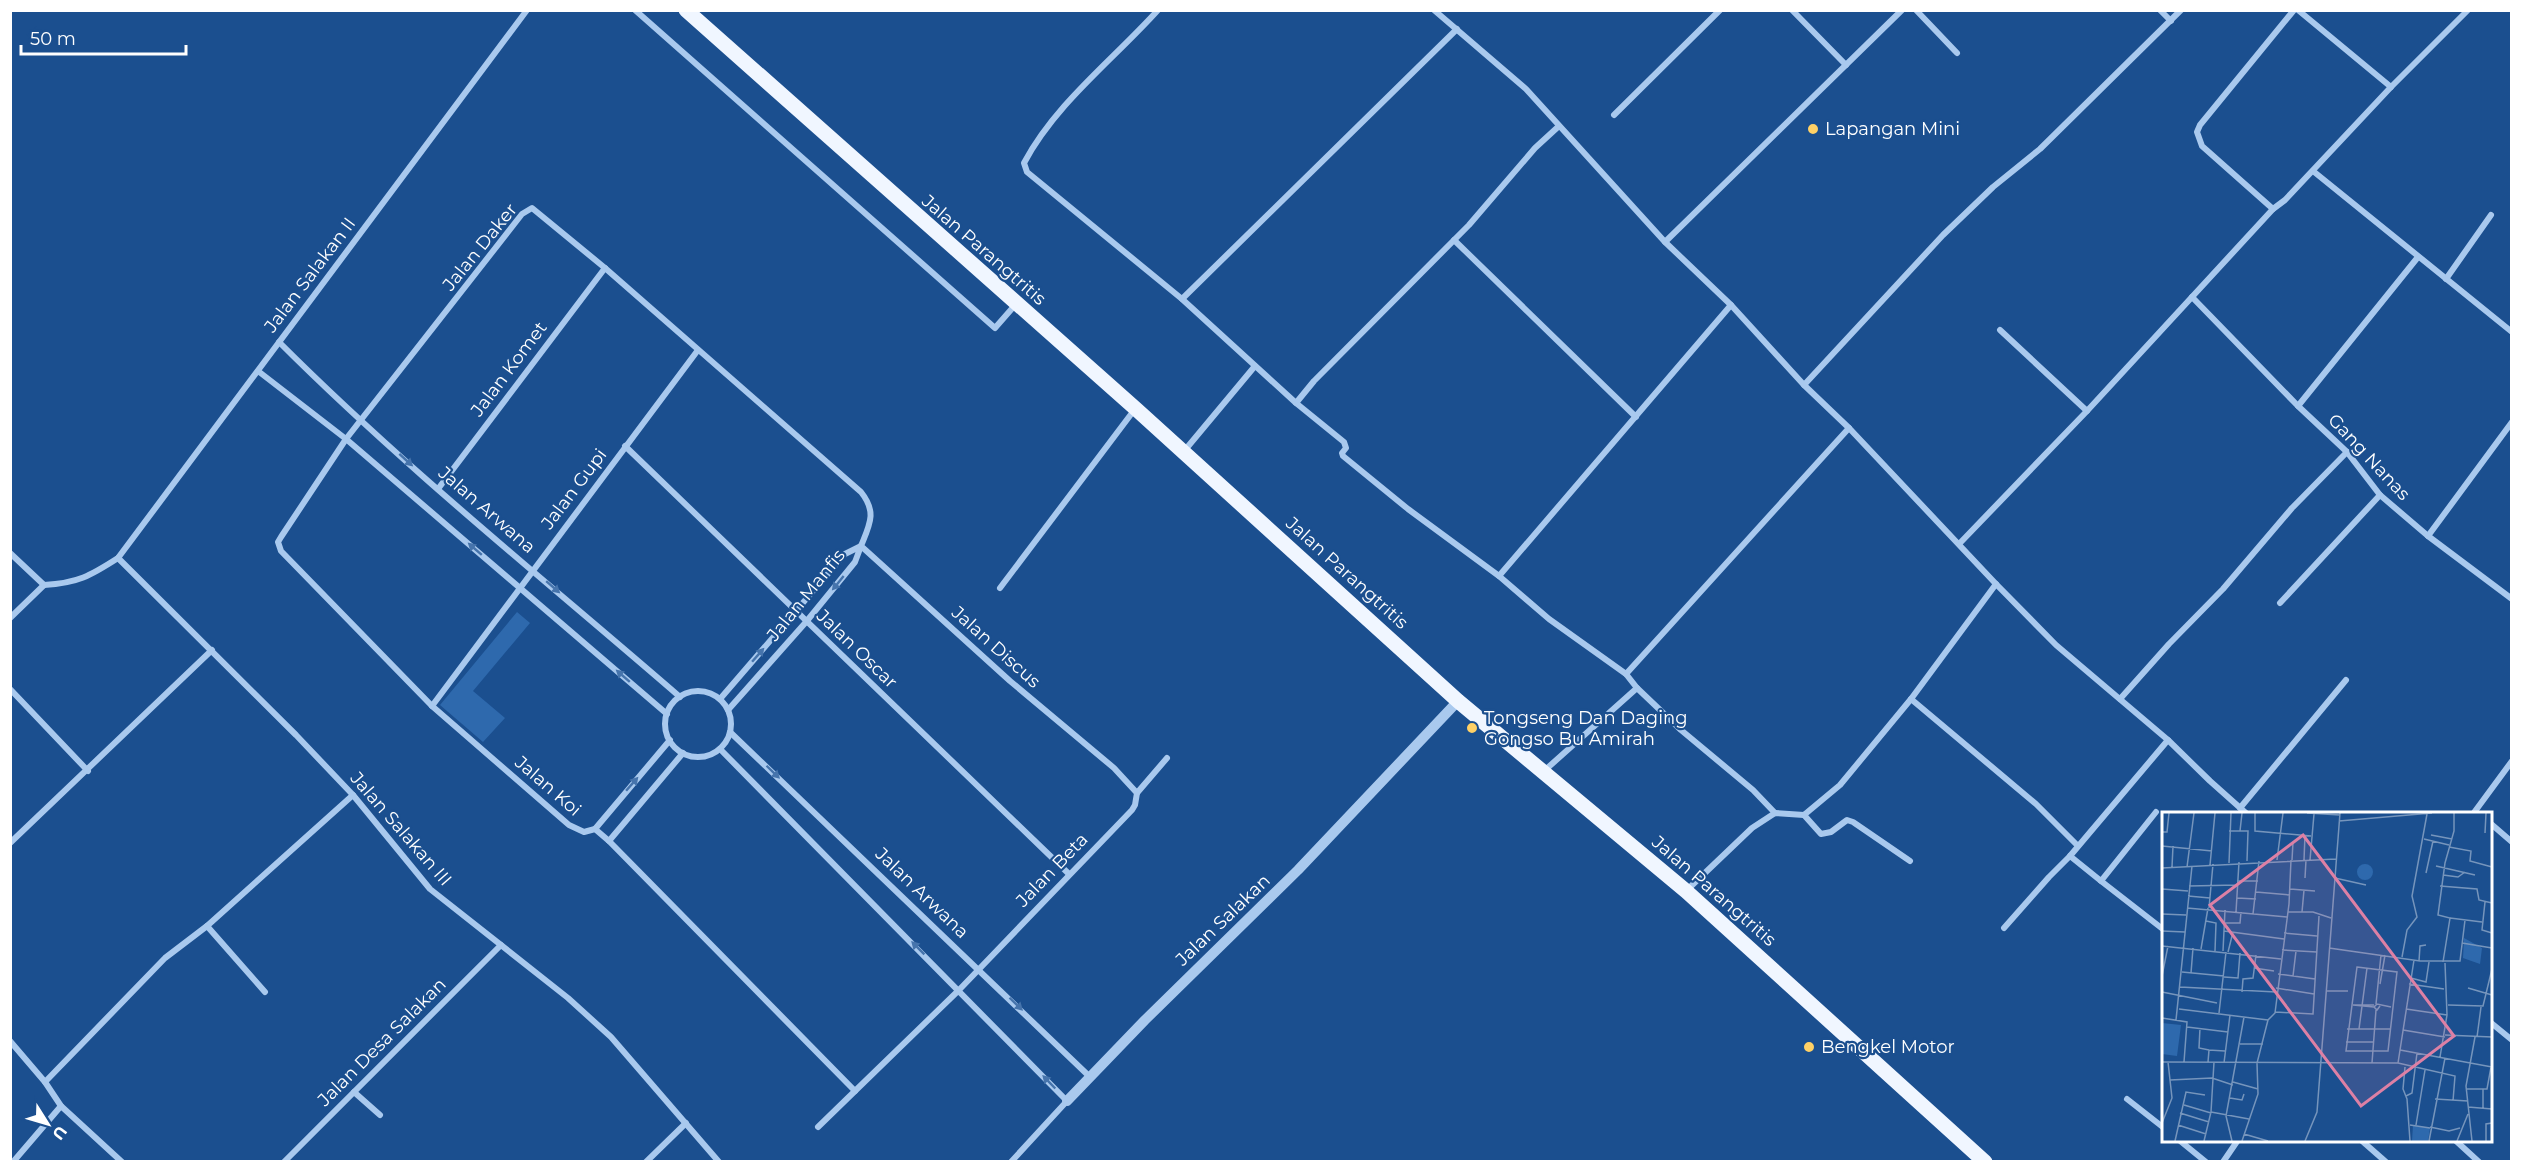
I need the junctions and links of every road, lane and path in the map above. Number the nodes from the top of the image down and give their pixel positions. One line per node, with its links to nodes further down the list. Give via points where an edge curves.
1 (527, 10): 35 (street, Jalan Salakan II)
2 (635, 10): 31 (street, via 995,328)
3 (686, 10): 31 (main road, Jalan Parangtritis)
4 (1158, 10): 30 (street, via 1048,126 1024,168)
5 (1434, 10): 15 (street)
6 (1720, 10): 19 (street)
7 (1792, 10): 17 (street)
8 (1902, 10): 17 (street)
9 (1916, 10): 16 (street)
10 (2160, 10): 14 (street)
11 (2181, 10): 14 (street)
12 (2296, 10): 18 (street); 22 (street, via 2197,132 2202,146)
13 (2468, 10): 18 (street)
14 (2171, 21): 39 (street, via 2040,149 1936,241)
15 (1457, 29): 20 (street, via 1526,89); 30 (street)
16 (1957, 53)
17 (1846, 65): 25 (street)
18 (2391, 87): 21 (street)
19 (1614, 115)
20 (1559, 126): 24 (street); 25 (street)
21 (2313, 171): 22 (street); 26 (street)
22 (2273, 209): 29 (street)
23 (2491, 215): 28 (street)
24 (1454, 240): 40 (street); 44 (street)
25 (1665, 242): 32 (street)
26 (2418, 257): 28 (street); 41 (street)
27 (605, 268): 36 (street, Jalan Daker); 45 (street, Jalan Daker, via 537,210 527,210); 52 (street, Jalan Komet)
28 (2446, 279): 34 (street)
29 (2192, 297): 41 (street, Gang Nanas); 43 (street)
30 (1182, 299): 37 (street)
31 (1016, 304): 42 (main road, Jalan Parangtritis)
32 (1731, 305): 39 (street); 44 (street)
33 (2000, 330): 43 (street)
34 (2511, 332)
35 (279, 342): 38 (street, Jalan Salakan II); 45 (street, Jalan Arwana)
36 (698, 350): 49 (street, Jalan Gupi); 56 (street, Jalan Daker, via 861,492 871,512)
37 (1255, 366): 40 (street); 50 (street)
38 (258, 371): 48 (street, Jalan Arwana); 58 (street, Jalan Salakan II)
39 (1804, 386): 47 (street)
40 (1296, 403): 60 (street, via 1344,442 1342,454 1348,460)
41 (2298, 406): 51 (street, Gang Nanas)
42 (1136, 408): 50 (main road, Jalan Parangtritis); 64 (street)
43 (2087, 411): 55 (street)
44 (1636, 417): 60 (street)
45 (362, 421): 48 (street, Jalan Koi); 52 (street, Jalan Arwana, one-way to 52)
46 (2511, 422): 54 (street)
47 (1849, 428): 55 (street); 71 (street)
48 (346, 440): 63 (street, Jalan Arwana, one-way to 48); 80 (street, Jalan Koi, via 278,542 281,551)
49 (625, 446): 59 (street, Jalan Gupi); 67 (street, Jalan Oscar)
50 (1183, 452): 79 (main road, Jalan Parangtritis)
51 (2348, 452): 53 (street, Gang Nanas); 78 (street, via 2292,508)
52 (438, 489): 59 (street, Jalan Arwana)
53 (2380, 495): 54 (street, Gang Nanas); 66 (street)
54 (2428, 536): 65 (street, Gang Nanas)
55 (1960, 543): 61 (street)
56 (861, 546): 67 (street, Jalan Manfis, via 845,554); 69 (street, Jalan Manfis, one-way to 69, via 855,562); 92 (street, Jalan Discus)
57 (10, 554): 62 (street)
58 (118, 558): 62 (street, via 69,584); 70 (street, Jalan Salakan III)
59 (532, 569): 63 (street, Jalan Gupi); 75 (street, Jalan Arwana, one-way to 75)
60 (1499, 576): 71 (street, via 1549,619)
61 (1996, 584): 77 (street); 78 (street, via 2056,645)
62 (44, 585): 68 (street)
63 (519, 587): 80 (street, Jalan Gupi); 82 (street, Jalan Arwana, one-way to 63)
64 (1000, 588)
65 (2511, 599)
66 (2280, 603)
67 (795, 612): 69 (street, Jalan Oscar); 76 (street, Jalan Manfis, one-way to 67)
68 (10, 618)
69 (806, 622): 81 (street, Jalan Manfis); 108 (street, Jalan Oscar)
70 (212, 650): 90 (street); 93 (street, Jalan Salakan III)
71 (1626, 674): 73 (street)
72 (2346, 680): 94 (street)
73 (1637, 688): 91 (street); 98 (street)
74 (10, 689): 90 (street)
75 (680, 697): 76 (street, via 697,691); 82 (street)
76 (720, 699): 81 (street)
77 (1911, 699): 99 (street, via 1840,785); 105 (street, via 2036,804)
78 (2120, 699): 85 (street)
79 (1458, 701): 91 (main road, Jalan Parangtritis); 121 (street, Jalan Salakan, via 1298,870)
80 (432, 706): 101 (street, Jalan Koi, via 569,825 584,832)
81 (728, 710): 83 (street)
82 (667, 714): 84 (street, via 666,732)
83 (730, 732): 86 (street); 115 (street, Jalan Arwana, one-way to 115)
84 (670, 740): 87 (street); 101 (street, one-way to 84)
85 (2168, 740): 94 (street); 105 (street)
86 (720, 749): 87 (street, via 698,757); 116 (street, one-way to 86)
87 (683, 753): 102 (street)
88 (1167, 758): 92 (street, Jalan Beta)
89 (2511, 761): 97 (street)
90 (88, 771): 104 (street)
91 (1544, 771): 110 (main road, Jalan Parangtritis)
92 (1137, 792): 108 (street, Jalan Beta, via 1132,810)
93 (353, 795): 111 (street); 114 (street, Jalan Salakan III, via 430,889)
94 (2240, 808): 96 (street)
95 (2156, 812): 109 (street)
96 (2246, 812)
97 (2477, 812)
98 (1775, 813): 99 (street); 110 (street, via 1752,828)
99 (1804, 815): 107 (street, via 1821,834 1847,820 1853,822)
100 (2492, 825): 103 (street)
101 (595, 829): 102 (street, Jalan Koi)
102 (609, 841): 123 (street, Jalan Koi)
103 (2511, 842)
104 (10, 843)
105 (2078, 846): 106 (street)
106 (2070, 856): 109 (street); 112 (street)
107 (1910, 861)
108 (1069, 873): 115 (street, Jalan Beta)
109 (2101, 881): 113 (street)
110 (1686, 891): 142 (main road, Jalan Parangtritis)
111 (207, 926): 117 (street); 122 (street, via 165,958)
112 (2004, 928)
113 (2162, 929)
114 (501, 945): 124 (street, Jalan Desa Salakan); 129 (street, Jalan Salakan III, via 611,1038)
115 (979, 968): 116 (street, Jalan Beta); 121 (street, Jalan Arwana, one-way to 121)
116 (959, 990): 123 (street); 126 (street, one-way to 116)
117 (265, 992)
118 (2492, 1024): 120 (street)
119 (10, 1041): 122 (street)
120 (2511, 1041)
121 (1090, 1077): 126 (street, Jalan Salakan)
122 (45, 1082): 127 (street)
123 (855, 1091): 130 (street)
124 (354, 1092): 128 (street); 138 (street, Jalan Desa Salakan)
125 (2127, 1099): 131 (street)
126 (1067, 1101): 141 (street, Jalan Salakan)
127 (61, 1106): 136 (street); 137 (street)
128 (380, 1115)
129 (686, 1123): 139 (street); 140 (street, Jalan Salakan III)
130 (818, 1127)
131 (2162, 1127)
132 (2182, 1142): 143 (street)
133 (2237, 1142): 144 (street)
134 (2363, 1142): 145 (street)
135 (2457, 1142): 146 (street)
136 (13, 1161)
137 (122, 1161)
138 (284, 1161)
139 (646, 1161)
140 (719, 1161)
141 (1011, 1161)
142 (1985, 1161)
143 (2206, 1161)
144 (2223, 1161)
145 (2386, 1161)
146 (2479, 1161)

